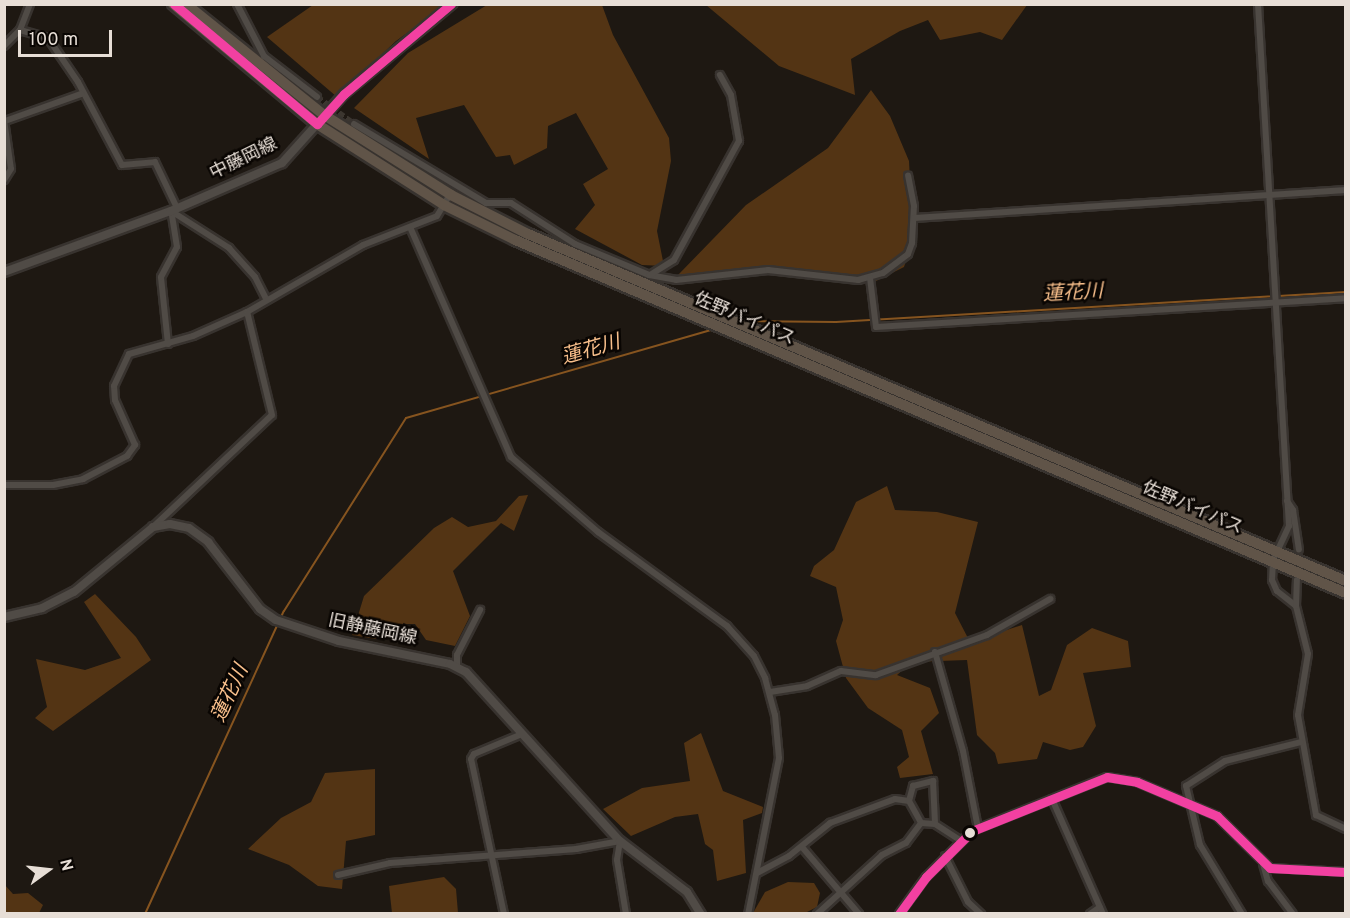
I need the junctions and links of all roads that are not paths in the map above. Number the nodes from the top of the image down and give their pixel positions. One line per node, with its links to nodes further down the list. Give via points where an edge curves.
1 (30, 4): 7 (street)
2 (172, 4): 12 (highway, 佐野バイパス)
3 (186, 4): 12 (highway, 佐野バイパス)
4 (237, 4): 11 (street, via 264,56)
5 (452, 4): 12 (main road, 中藤岡線)
6 (1258, 4): 18 (street)
7 (20, 30): 8 (street); 10 (street, via 48,38 78,82)
8 (4, 46)
9 (720, 75): 24 (street, via 734,105 739,141 674,260)
10 (81, 94): 13 (street); 20 (street, via 122,165 155,162)
11 (317, 97)
12 (320, 119): 19 (highway, 佐野バイパス); 20 (main road, 中藤岡線, via 282,163)
13 (5, 120): 16 (street, via 11,169)
14 (354, 124): 19 (street)
15 (908, 176): 21 (street)
16 (4, 180)
17 (1346, 190): 18 (street)
18 (1269, 194): 21 (street); 28 (street)
19 (450, 195): 22 (street, via 436,216); 24 (street, via 486,203 511,203 575,244); 35 (highway, 佐野バイパス, via 578,256); 36 (highway, 佐野バイパス, via 671,308)
20 (174, 209): 23 (main road, 中藤岡線); 27 (street, via 229,248 255,277); 30 (street, via 177,247 161,277)
21 (914, 218): 25 (street, via 908,254)
22 (410, 227): 27 (street, via 363,244); 46 (street, via 502,441 524,472 727,626 754,656)
23 (4, 272)
24 (649, 275): 25 (street, via 676,280 768,270)
25 (870, 278): 28 (street, via 876,325)
26 (1346, 298): 28 (street)
27 (267, 299): 29 (street)
28 (1275, 301): 32 (street)
29 (247, 312): 30 (street); 33 (street, via 272,415)
30 (168, 344): 31 (street, via 141,348 119,368 115,399 135,445 126,456 83,479 53,486)
31 (4, 485)
32 (1287, 501): 34 (street, via 1293,510); 35 (street, via 1288,533)
33 (153, 527): 43 (street, via 74,592 42,608); 45 (street, 旧静藤岡線, via 183,526 201,536 260,609 288,626)
34 (1299, 549)
35 (1279, 551): 36 (street); 38 (highway, 佐野バイパス)
36 (1273, 561): 39 (highway, 佐野バイパス); 41 (street, via 1277,591)
37 (1297, 580): 41 (street)
38 (1346, 581)
39 (1346, 593)
40 (1050, 599): 44 (street, via 987,635)
41 (1296, 606): 48 (street, via 1308,654 1298,715)
42 (480, 610): 45 (street, via 457,655)
43 (4, 617)
44 (935, 652): 46 (street, via 876,675 841,671 807,686); 54 (street, via 963,751)
45 (457, 666): 47 (street)
46 (770, 692): 63 (street, via 779,758)
47 (522, 734): 57 (street); 59 (street, via 474,754 471,759)
48 (1301, 742): 51 (street, via 1225,761 1189,781); 55 (street, via 1316,814)
49 (1052, 799): 51 (street, via 1100,778 1115,777); 54 (street); 66 (street)
50 (909, 801): 52 (street); 53 (street, via 914,786 933,781); 58 (street, via 895,798 843,817)
51 (1187, 803): 61 (street, via 1227,822); 76 (street, via 1200,845)
52 (921, 823): 53 (street); 65 (street, via 906,843 882,855)
53 (935, 824): 56 (street)
54 (978, 828): 56 (street)
55 (1346, 829)
56 (960, 840): 60 (street)
57 (620, 841): 59 (street, via 576,849); 68 (street, via 617,860); 69 (street, via 687,892)
58 (802, 847): 63 (street); 65 (street)
59 (491, 854): 64 (street, via 390,863); 67 (street)
60 (945, 856): 73 (street); 74 (street, via 968,902)
61 (1263, 864): 62 (street, via 1279,870); 77 (street, via 1268,881)
62 (1346, 872)
63 (757, 873): 70 (street)
64 (338, 875)
65 (840, 894): 71 (street); 72 (street)
66 (1102, 910): 75 (street)
67 (504, 914)
68 (626, 914)
69 (701, 914)
70 (748, 914)
71 (817, 914)
72 (859, 914)
73 (899, 914)
74 (981, 914)
75 (1090, 914)
76 (1242, 914)
77 (1293, 914)

